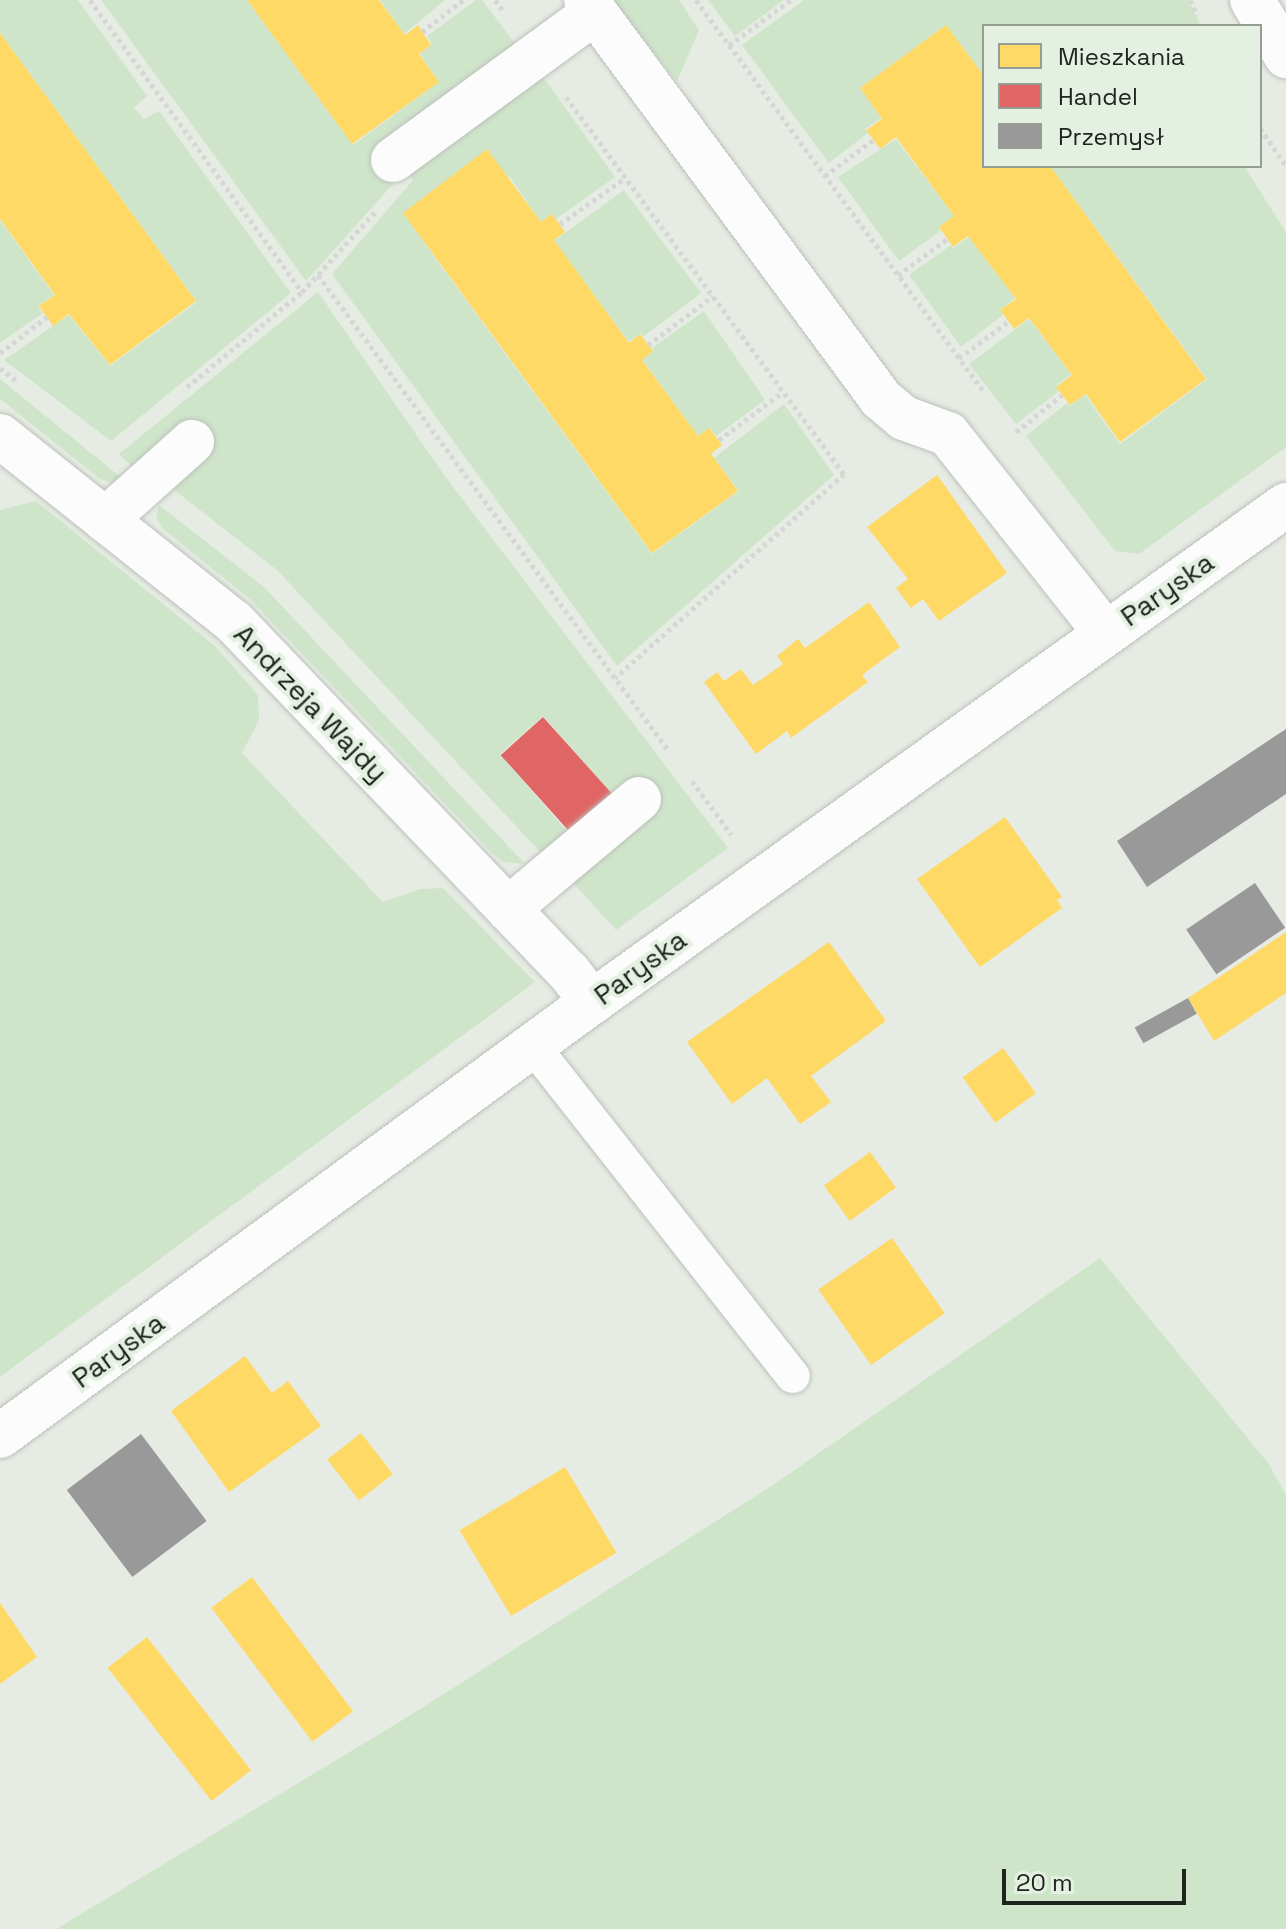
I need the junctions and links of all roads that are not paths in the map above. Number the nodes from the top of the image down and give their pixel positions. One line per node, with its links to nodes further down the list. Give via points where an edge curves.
1 (1252, 0): 3 (street)
2 (591, 6): 4 (street, via 536,56); 9 (street, via 880,398 904,418 948,434)
3 (1286, 56)
4 (393, 160)
5 (0, 436): 8 (street, Andrzeja Wajdy)
6 (192, 442): 8 (street)
7 (1286, 505): 9 (street, Paryska)
8 (105, 520): 11 (street, Andrzeja Wajdy, via 234,622)
9 (1106, 633): 12 (street, Paryska)
10 (639, 799): 11 (street)
11 (508, 909): 12 (street, Andrzeja Wajdy)
12 (592, 1002): 13 (street, Paryska)
13 (533, 1046): 14 (lane); 15 (street, Paryska)
14 (793, 1376)
15 (0, 1436)

